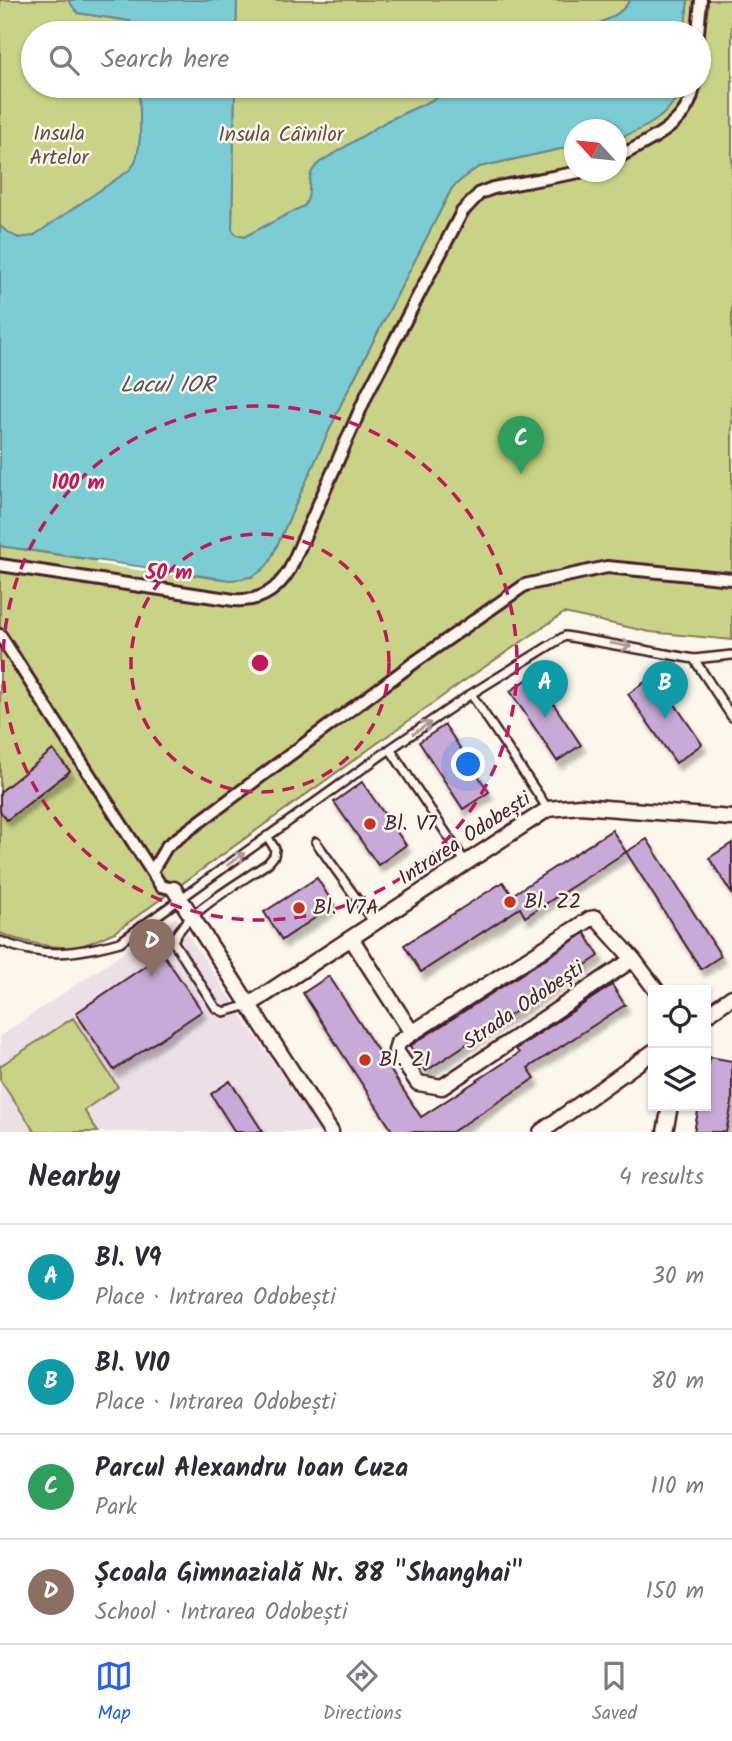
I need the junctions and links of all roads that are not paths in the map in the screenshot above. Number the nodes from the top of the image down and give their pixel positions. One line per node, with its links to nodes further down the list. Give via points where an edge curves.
1 (701, 0): 2 (street)
2 (699, 21)
3 (691, 98): 4 (street, via 673,124)
4 (627, 152)
5 (564, 175): 6 (street, via 493,188 480,193 462,212 368,392 290,569 273,590 256,600 234,600)
6 (0, 565)
7 (732, 579): 19 (street, via 607,567 525,585 167,846)
8 (0, 635): 19 (street)
9 (732, 655): 10 (lane)
10 (694, 659): 11 (lane, one-way to 10, via 565,636); 12 (lane)
11 (471, 694): 13 (lane, one-way to 11); 14 (lane)
12 (732, 718)
13 (390, 749): 16 (lane); 18 (lane)
14 (548, 809): 15 (street, Intrarea Odobești, via 580,806); 18 (street, Intrarea Odobești)
15 (732, 818)
16 (267, 836): 20 (lane, one-way to 16); 21 (lane, via 275,849 268,863)
17 (316, 842): 22 (lane)
18 (466, 864): 22 (street, Intrarea Odobești)
19 (152, 871): 20 (street, via 161,886)
20 (178, 895): 21 (street); 24 (lane, via 120,942 90,950 48,954)
21 (192, 917): 28 (street); 28 (lane, via 173,942 216,1008 224,1012)
22 (374, 924): 23 (street, Intrarea Odobești)
23 (351, 939): 28 (street, Intrarea Odobești); 30 (street)
24 (0, 941)
25 (633, 959): 26 (street, Strada Odobești); 30 (street, Strada Odobești, via 601,922 590,919); 30 (street, Strada Odobești, via 442,1087 418,1083 397,1051 398,1043)
26 (652, 985)
27 (732, 997): 29 (street)
28 (249, 1005): 33 (street)
29 (711, 1012)
30 (412, 1033)
31 (648, 1056): 34 (street)
32 (669, 1111): 35 (street)
33 (331, 1132)
34 (541, 1132)
35 (665, 1132)

